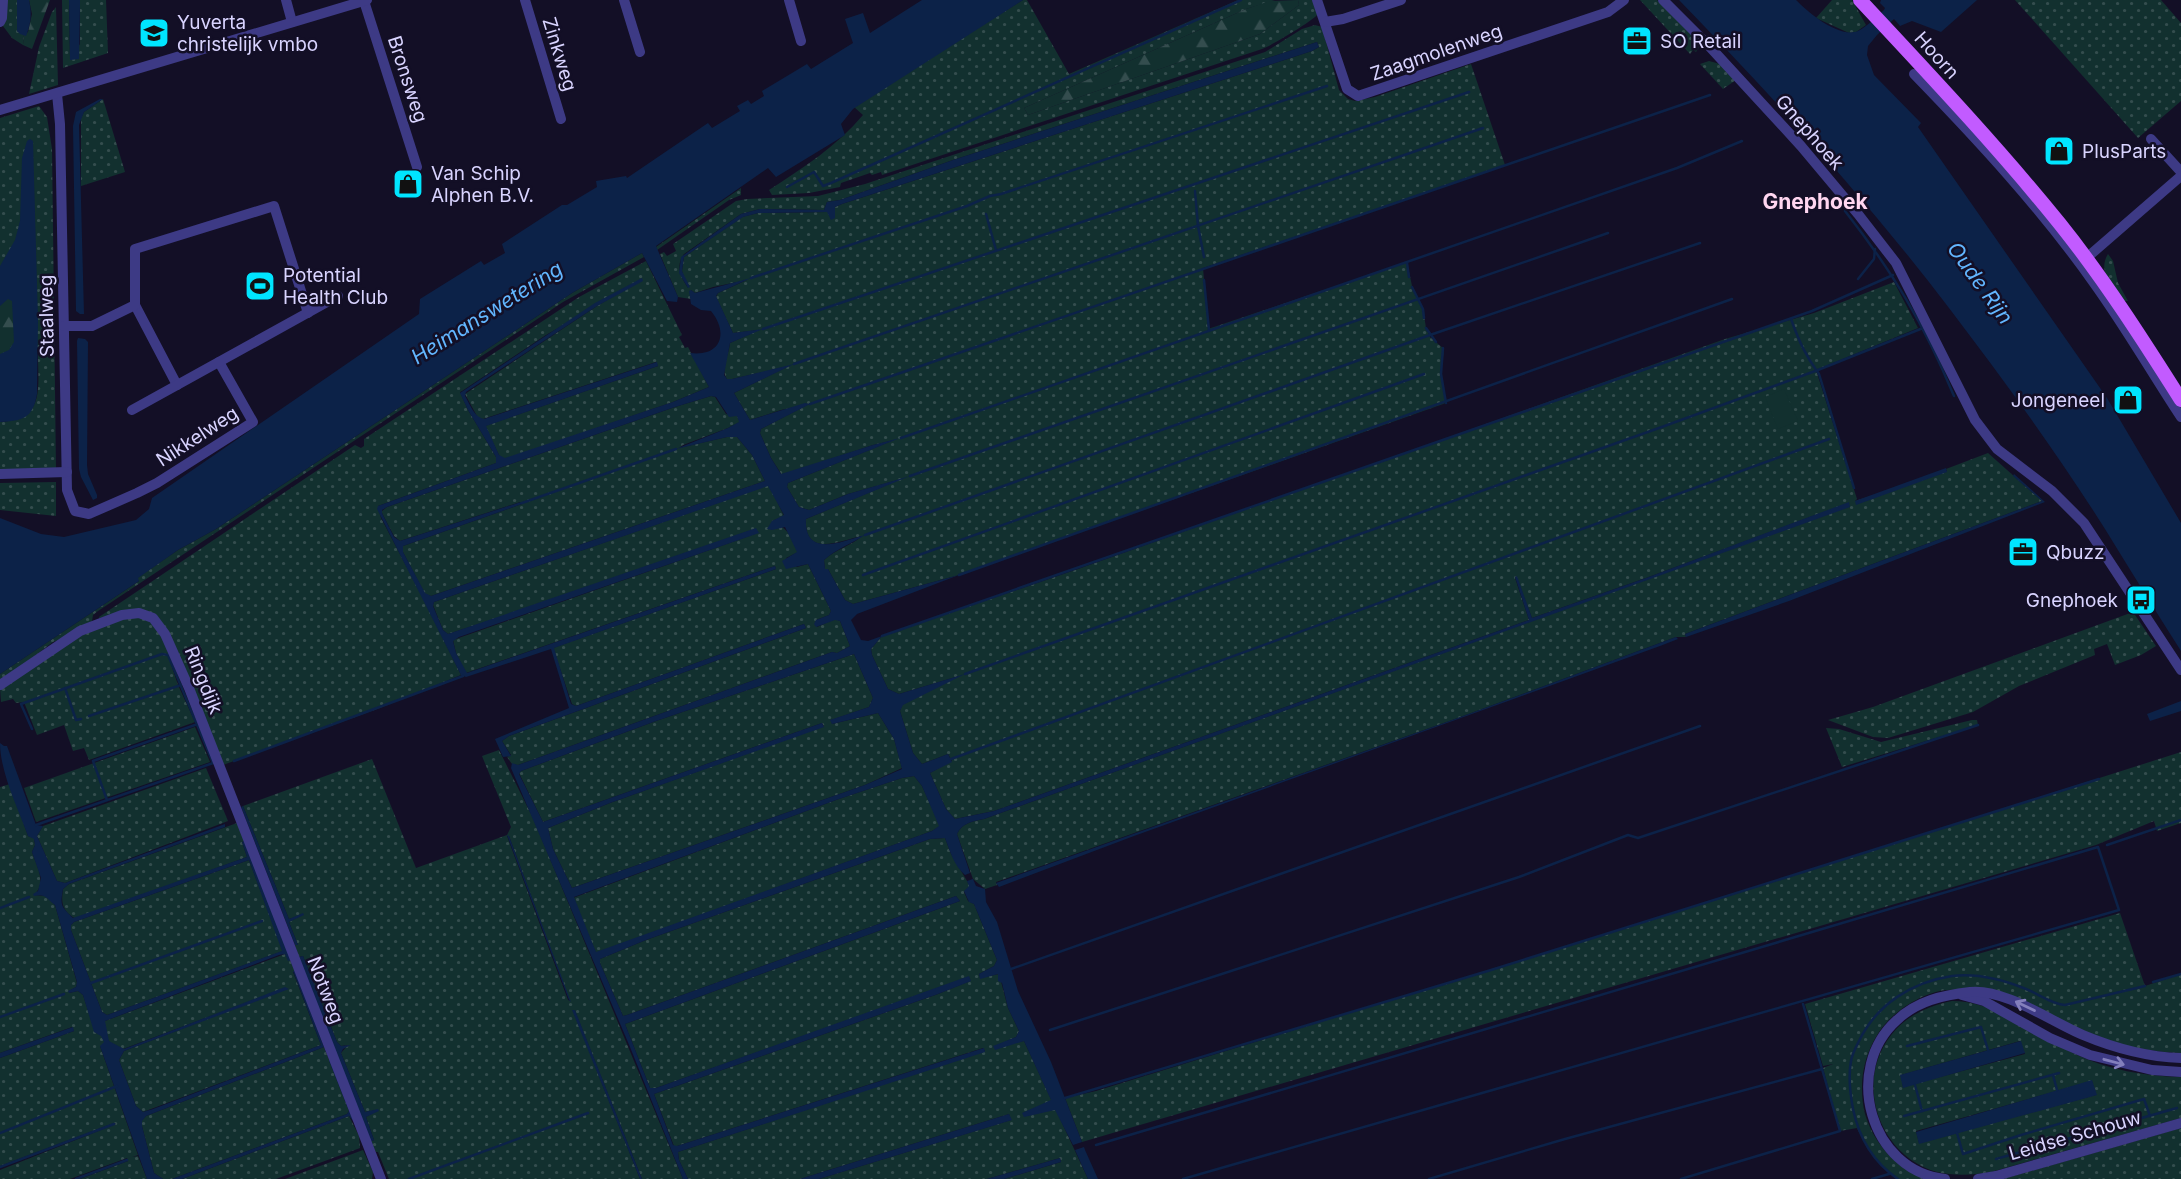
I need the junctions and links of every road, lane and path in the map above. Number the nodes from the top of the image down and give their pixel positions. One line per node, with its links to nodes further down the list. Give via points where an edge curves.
1 (3, 0): 12 (street)
2 (286, 0): 13 (street)
3 (525, 0): 20 (street, Zinkweg)
4 (624, 0): 16 (street)
5 (789, 0): 15 (street)
6 (1317, 0): 14 (street, Zaagmolenweg)
7 (1401, 0): 14 (street)
8 (1624, 0): 14 (street, Zaagmolenweg, via 1608,12 1358,96 1347,89)
9 (1663, 0): 38 (street, Gnephoek, via 1801,146 1896,263 1984,435 2084,523)
10 (359, 1): 13 (street); 23 (street, Bronsweg)
11 (1864, 4): 21 (main road, Hoorn)
12 (0, 22)
13 (292, 22): 18 (street)
14 (1325, 22)
15 (801, 41)
16 (640, 52)
17 (1914, 74): 21 (street, Hoorn)
18 (57, 94): 19 (street); 29 (street, Staalweg)
19 (0, 110)
20 (561, 119)
21 (1981, 139): 25 (main road, Hoorn)
22 (2151, 139): 24 (street)
23 (417, 167)
24 (2181, 174): 25 (street)
25 (2083, 261): 32 (main road, Hoorn)
26 (338, 296): 28 (street)
27 (135, 305): 28 (street, via 135,249 274,206); 29 (street, via 92,326); 31 (street)
28 (308, 313): 30 (street)
29 (64, 326): 35 (street, Staalweg)
30 (219, 362): 31 (street); 37 (street, Nikkelweg, via 253,422 157,483)
31 (177, 385): 33 (street)
32 (2173, 393): 34 (street, Hoorn)
33 (132, 410)
34 (2181, 417)
35 (67, 472): 36 (street); 37 (street, Staalweg, via 67,491 75,511 89,514)
36 (0, 474)
37 (99, 510)
38 (2181, 670)
39 (0, 684): 40 (street, Ringdijk, via 96,625 131,613 146,615 165,634)
40 (238, 814): 45 (street, Notweg)
41 (1959, 994): 42 (street, one-way to 41, via 2146,1055 2086,1036 2010,1000 1971,991); 43 (street, one-way to 43, via 2090,1055); 46 (street, via 1928,1001 1898,1018 1878,1044 1867,1080 1869,1110 1889,1148 1913,1168)
42 (2181, 1058)
43 (2181, 1072)
44 (2181, 1123): 47 (street, Leidse Schouw)
45 (381, 1179)
46 (1945, 1179)
47 (1978, 1179)

